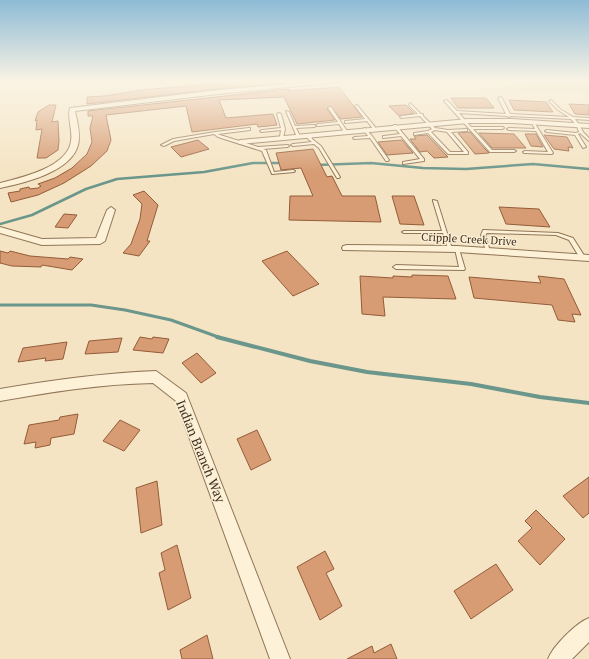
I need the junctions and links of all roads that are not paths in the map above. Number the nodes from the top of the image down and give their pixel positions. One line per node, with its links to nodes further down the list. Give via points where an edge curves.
1 (72, 112): 66 (street, via 75,144 67,158 26,179)
2 (287, 112): 25 (lane)
3 (333, 112): 19 (lane)
4 (361, 112): 14 (lane)
5 (418, 112): 10 (lane)
6 (456, 112): 9 (lane); 15 (lane)
7 (561, 112): 12 (lane)
8 (279, 114): 31 (lane)
9 (507, 114): 12 (lane); 16 (lane)
10 (422, 115): 11 (lane); 23 (lane)
11 (402, 117)
12 (573, 118): 13 (lane); 29 (lane)
13 (589, 119)
14 (367, 120): 17 (lane); 26 (lane)
15 (465, 121): 16 (street); 23 (street); 27 (lane)
16 (512, 121): 18 (street)
17 (346, 122)
18 (532, 122): 29 (street); 35 (lane)
19 (340, 123): 20 (lane); 37 (lane)
20 (318, 125)
21 (314, 126): 25 (lane)
22 (395, 126): 23 (street); 26 (street); 46 (lane)
23 (432, 126): 38 (lane); 40 (lane)
24 (589, 126): 29 (street)
25 (294, 127): 47 (lane)
26 (374, 128): 32 (street)
27 (471, 128): 28 (lane); 60 (lane, via 491,151)
28 (502, 128)
29 (580, 128): 41 (lane); 44 (lane); 52 (lane)
30 (249, 129): 42 (lane)
31 (283, 129): 36 (lane); 48 (lane)
32 (365, 129): 37 (street); 49 (lane)
33 (509, 129): 35 (lane)
34 (466, 130): 38 (lane)
35 (537, 130): 61 (lane, via 551,154)
36 (262, 131)
37 (345, 131): 45 (street)
38 (448, 131): 40 (lane, via 467,153 449,153)
39 (547, 131): 44 (lane)
40 (429, 132): 43 (lane)
41 (589, 132)
42 (215, 133): 53 (lane); 55 (lane, via 173,140)
43 (415, 134)
44 (576, 134): 58 (lane)
45 (309, 135): 47 (street); 54 (lane)
46 (402, 135): 50 (lane); 63 (lane, via 423,160)
47 (298, 136): 48 (street)
48 (282, 137): 53 (street)
49 (371, 137): 51 (lane); 62 (lane)
50 (384, 137)
51 (354, 138)
52 (589, 140)
53 (240, 142): 59 (lane)
54 (314, 143): 56 (lane); 65 (lane, via 320,147)
55 (163, 145)
56 (293, 145)
57 (288, 146): 59 (lane)
58 (584, 147)
59 (258, 148): 64 (lane, via 264,150 273,173)
60 (514, 151)
61 (526, 152)
62 (387, 160)
63 (404, 163)
64 (293, 171)
65 (338, 177)
66 (0, 186)
67 (435, 201): 71 (lane)
68 (111, 210): 69 (street, via 100,241 42,242)
69 (0, 230)
70 (404, 232): 71 (lane)
71 (445, 232): 73 (lane)
72 (347, 248): 73 (street, Cripple Creek Drive)
73 (453, 249): 74 (street, Cripple Creek Drive); 76 (lane, via 462,269)
74 (488, 251): 75 (street, Cripple Creek Drive); 75 (lane, via 483,235 485,231 556,234 571,239)
75 (586, 258)
76 (396, 267)
77 (0, 395): 79 (street, Indian Branch Way, via 114,379 156,377 182,397)
78 (589, 628): 80 (street)
79 (280, 659)
80 (558, 659)

